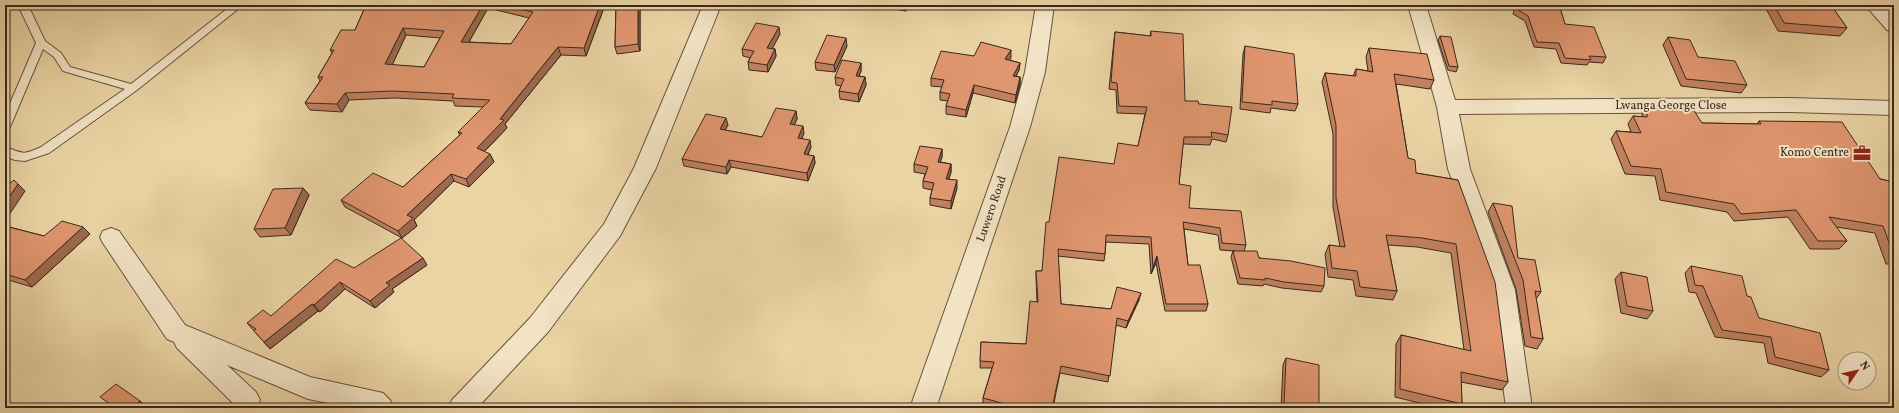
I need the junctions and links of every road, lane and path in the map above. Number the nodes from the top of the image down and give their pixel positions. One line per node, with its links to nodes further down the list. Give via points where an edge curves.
1 (24, 5): 8 (lane)
2 (238, 5): 9 (lane)
3 (712, 5): 18 (street, via 645,168 612,230 539,325)
4 (1045, 5): 19 (street, Luwero Road, via 1035,72 1020,127)
5 (1417, 5): 10 (street)
6 (1874, 5): 7 (street)
7 (1894, 26)
8 (41, 44): 9 (lane, via 58,55 66,69); 12 (lane)
9 (133, 88): 13 (lane, via 45,150 23,157 13,157)
10 (1447, 107): 11 (street, Lwanga George Close, via 1790,105); 20 (street, via 1459,169 1503,290)
11 (1894, 108)
12 (5, 127)
13 (5, 151)
14 (111, 237): 15 (street)
15 (176, 332): 16 (street, via 248,400); 17 (street, via 308,388 374,401)
16 (244, 408)
17 (381, 408)
18 (461, 408)
19 (924, 408)
20 (1519, 408)

